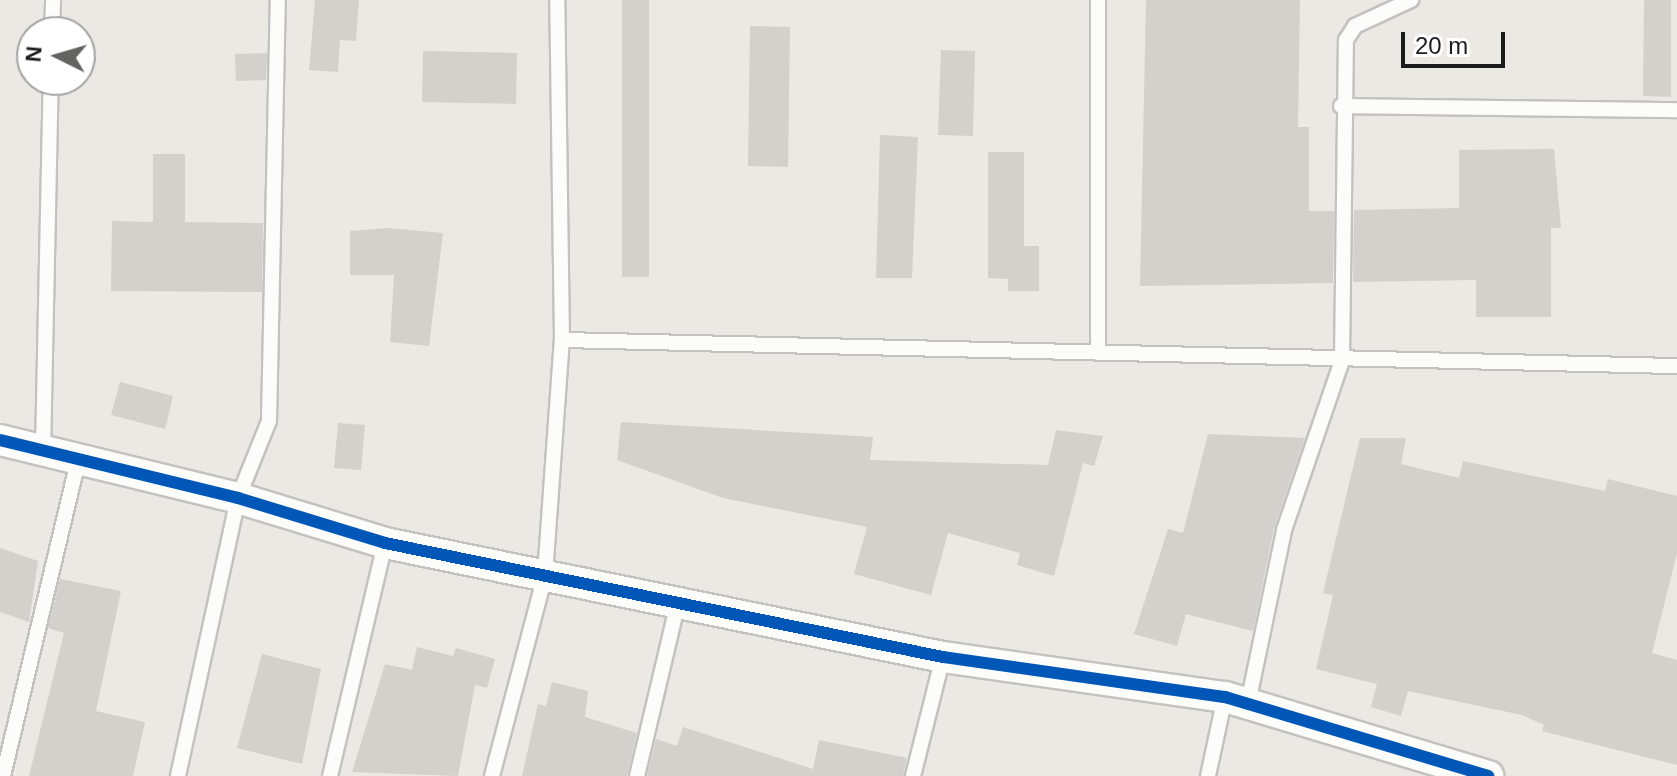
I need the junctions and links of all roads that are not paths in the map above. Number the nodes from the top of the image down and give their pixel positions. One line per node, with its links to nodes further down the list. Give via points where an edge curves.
1 (278, 0): 15 (lane, via 269,421)
2 (557, 0): 8 (lane)
3 (1098, 0): 9 (lane)
4 (1411, 0): 6 (lane, via 1350,33)
5 (51, 96): 13 (lane)
6 (1341, 106): 7 (lane); 10 (lane)
7 (1677, 110)
8 (562, 340): 9 (lane); 17 (lane)
9 (1098, 353): 10 (lane)
10 (1342, 361): 11 (lane); 20 (lane, via 1284,530)
11 (1677, 366)
12 (0, 440): 13 (street)
13 (43, 450): 14 (street)
14 (78, 460): 15 (street); 21 (lane)
15 (238, 498): 16 (street); 22 (lane)
16 (385, 543): 17 (street); 23 (lane)
17 (545, 575): 18 (street); 24 (lane)
18 (678, 602): 19 (street); 25 (lane)
19 (943, 657): 20 (street); 26 (lane)
20 (1236, 700): 27 (lane); 28 (street)
21 (3, 776)
22 (178, 776)
23 (330, 776)
24 (492, 776)
25 (637, 776)
26 (913, 776)
27 (1208, 776)
28 (1488, 776)

